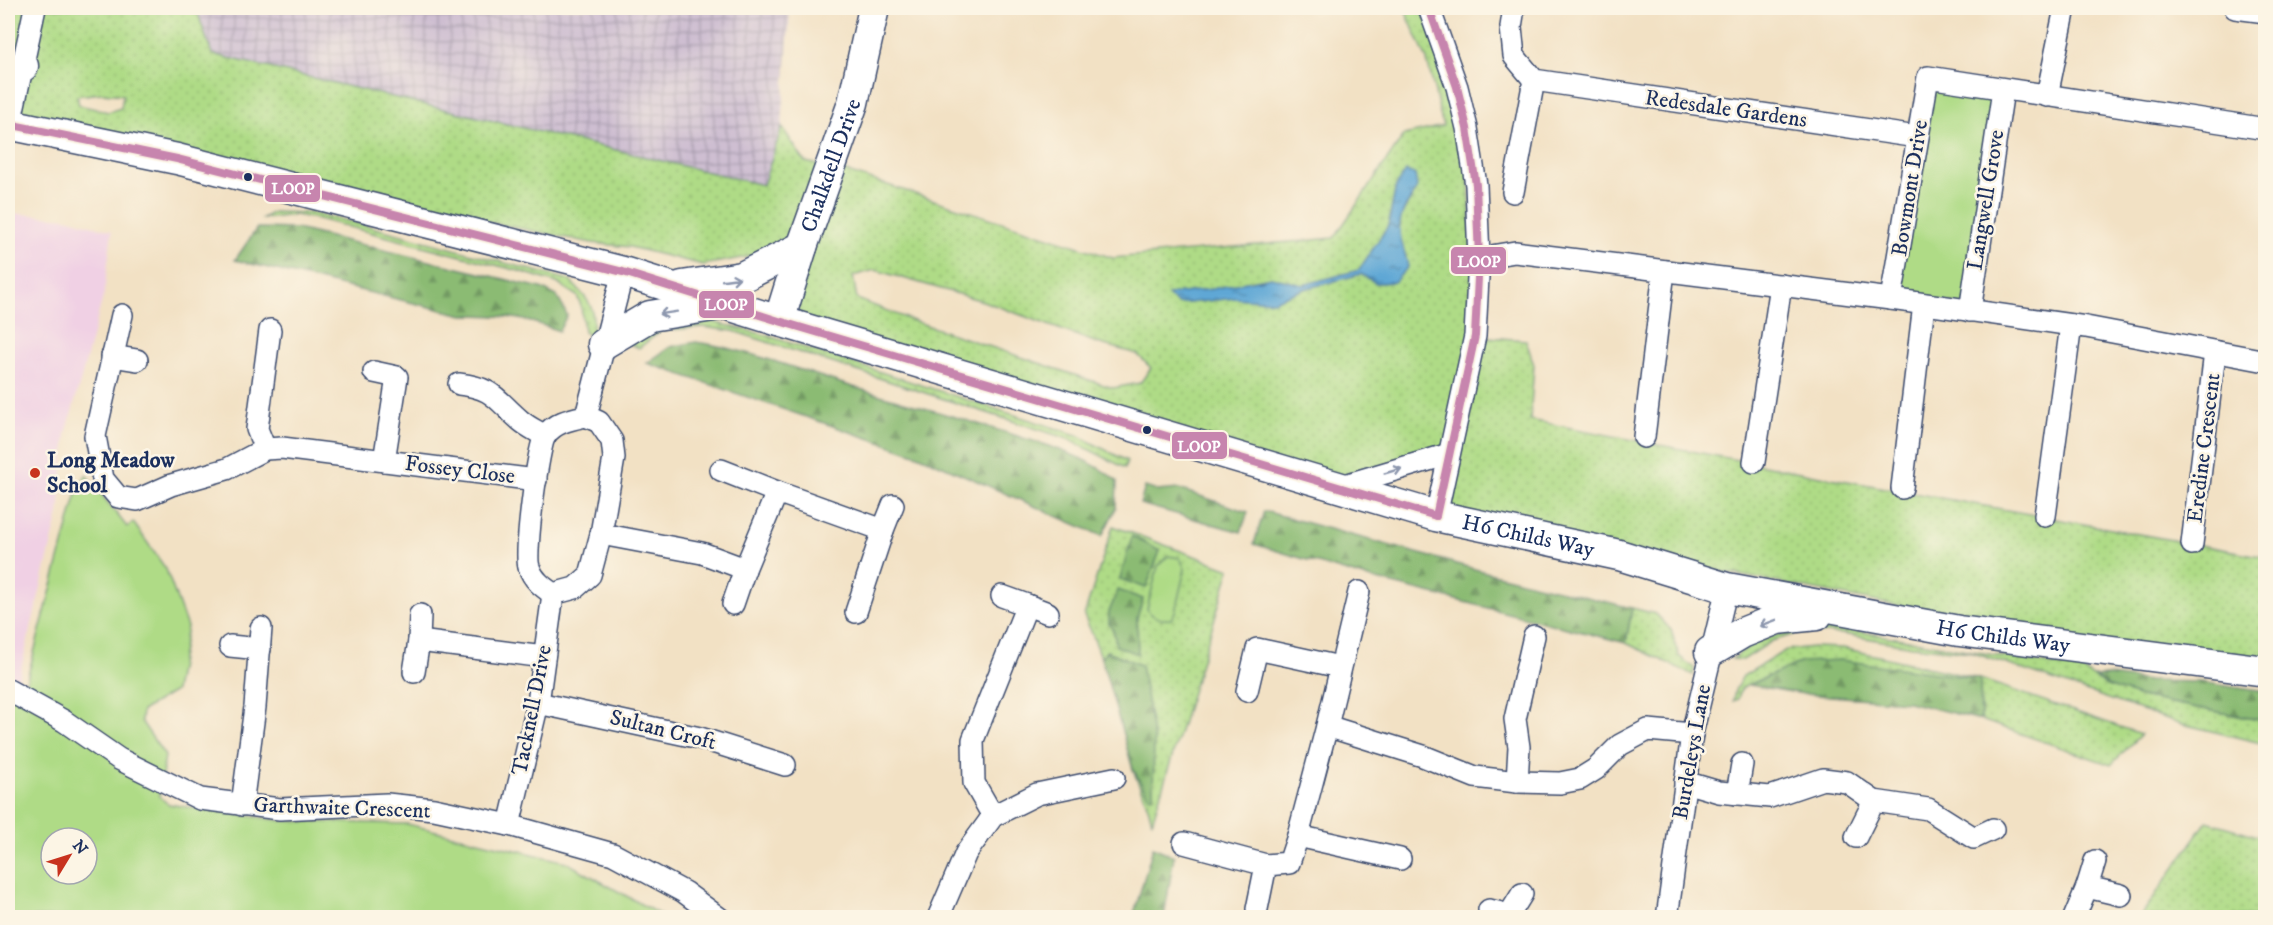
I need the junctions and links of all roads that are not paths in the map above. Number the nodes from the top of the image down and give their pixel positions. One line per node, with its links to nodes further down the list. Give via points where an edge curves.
1 (35, 8): 8 (street)
2 (874, 8): 16 (street, Chalkdell Drive, via 853,102)
3 (1429, 8): 17 (street, via 1467,128 1476,185)
4 (1514, 8): 9 (street, via 1514,56)
5 (2065, 8): 11 (street)
6 (2235, 8): 7 (street)
7 (2265, 12)
8 (15, 69): 12 (street)
9 (1534, 80): 14 (street, Redesdale Gardens); 15 (street)
10 (2003, 90): 11 (street); 14 (street, Bowmont Drive, via 1928,77); 25 (street, Langwell Grove)
11 (2047, 96): 13 (street)
12 (9, 124): 19 (street, H6 Childs Way, via 177,159)
13 (2265, 129)
14 (1917, 137): 22 (street, Bowmont Drive)
15 (1514, 192)
16 (802, 247): 21 (street, one-way to 16, via 742,277); 27 (street, Chalkdell Drive)
17 (1479, 258): 18 (street, Eredine Crescent, via 1515,252); 41 (street, via 1475,336)
18 (1664, 271): 20 (street, Eredine Crescent); 39 (street)
19 (623, 272): 21 (street, H6 Childs Way); 30 (street)
20 (1781, 285): 22 (street, Eredine Crescent); 43 (street)
21 (673, 287): 23 (street, H6 Childs Way)
22 (1891, 299): 24 (street, Eredine Crescent)
23 (726, 304): 27 (street, H6 Childs Way); 30 (street, one-way to 30, via 650,316)
24 (1924, 304): 25 (street, Eredine Crescent); 47 (street)
25 (1970, 310): 28 (street, Eredine Crescent)
26 (122, 315): 32 (street, Fossey Close)
27 (779, 321): 46 (street, H6 Childs Way)
28 (2071, 325): 31 (street, Eredine Crescent); 51 (street)
29 (270, 330): 40 (street, via 257,429)
30 (603, 344): 37 (street)
31 (2215, 352): 34 (street, Eredine Crescent); 54 (street, Eredine Crescent)
32 (112, 356): 33 (street); 40 (street, Fossey Close, via 95,436 103,479 118,497 137,500 171,485 227,469)
33 (136, 360)
34 (2265, 361)
35 (374, 372): 42 (street, Fossey Close, via 403,377)
36 (459, 384): 38 (street, via 477,386 494,395 522,423)
37 (586, 416): 38 (street, via 564,421); 53 (street, via 599,422 612,441 614,458)
38 (545, 436): 45 (street)
39 (1644, 437)
40 (265, 449): 42 (street, Fossey Close)
41 (1449, 454): 46 (street, one-way to 41); 50 (street)
42 (384, 461): 45 (street, Fossey Close)
43 (1754, 462)
44 (721, 470): 48 (street)
45 (536, 480): 58 (street, via 526,545 528,567 540,585)
46 (1338, 487): 50 (street, H6 Childs Way)
47 (1902, 488)
48 (777, 492): 52 (street); 55 (street)
49 (893, 505): 52 (street)
50 (1436, 516): 56 (street, H6 Childs Way, via 1619,555)
51 (2044, 516)
52 (883, 530): 62 (street)
53 (601, 534): 55 (street, via 702,553); 58 (street, via 590,574 575,588)
54 (2192, 544)
55 (745, 569): 60 (street)
56 (1726, 588): 63 (street, H6 Childs Way); 69 (street, Burdeleys Lane)
57 (1359, 592): 71 (street)
58 (553, 594): 70 (street, Tacknell Drive)
59 (1002, 596): 61 (street)
60 (733, 604)
61 (1027, 605): 64 (street); 87 (street, via 973,740 974,783)
62 (856, 612)
63 (1846, 612): 69 (street, one-way to 69, via 1777,619); 72 (street, H6 Childs Way, via 1959,631)
64 (1048, 613)
65 (420, 615): 67 (street)
66 (1534, 636): 82 (street, via 1513,677 1519,747)
67 (419, 641): 70 (street); 73 (street)
68 (230, 646): 86 (street, via 260,638)
69 (1710, 652): 78 (street, Burdeleys Lane)
70 (544, 657): 76 (street, Tacknell Drive)
71 (1340, 667): 75 (street, via 1257,649); 77 (street)
72 (2265, 671)
73 (414, 672)
74 (8, 690): 86 (street, Garthwaite Crescent, via 149,774 200,799)
75 (1247, 691)
76 (538, 703): 80 (street, Sultan Croft, via 700,738); 88 (street, Tacknell Drive)
77 (1327, 726): 82 (street, via 1475,777); 90 (street)
78 (1692, 734): 82 (street, via 1648,730 1620,745 1580,779 1560,783); 83 (street, Burdeleys Lane)
79 (1742, 764): 84 (street)
80 (785, 765)
81 (1114, 778): 87 (street, via 1037,794)
82 (1517, 782)
83 (1685, 782): 84 (street); 104 (street, Burdeleys Lane)
84 (1737, 794): 85 (street, via 1770,797 1822,779 1847,782)
85 (1874, 801): 89 (street, via 1928,809 1974,838); 91 (street)
86 (242, 805): 88 (street, Garthwaite Crescent, via 280,810 387,804 434,809)
87 (993, 816): 103 (street, via 966,853)
88 (509, 825): 102 (street, Garthwaite Crescent, via 613,854 684,892)
89 (1993, 829)
90 (1298, 836): 93 (street); 95 (street, via 1288,864)
91 (1856, 837)
92 (1184, 843): 95 (street)
93 (1400, 859)
94 (2095, 861): 96 (street)
95 (1266, 865): 99 (street)
96 (2087, 887): 98 (street); 105 (street)
97 (1522, 894): 101 (street)
98 (2121, 895)
99 (1257, 909)
100 (1489, 910): 101 (street)
101 (1510, 916)
102 (719, 918)
103 (938, 918)
104 (1667, 918)
105 (2074, 918)

